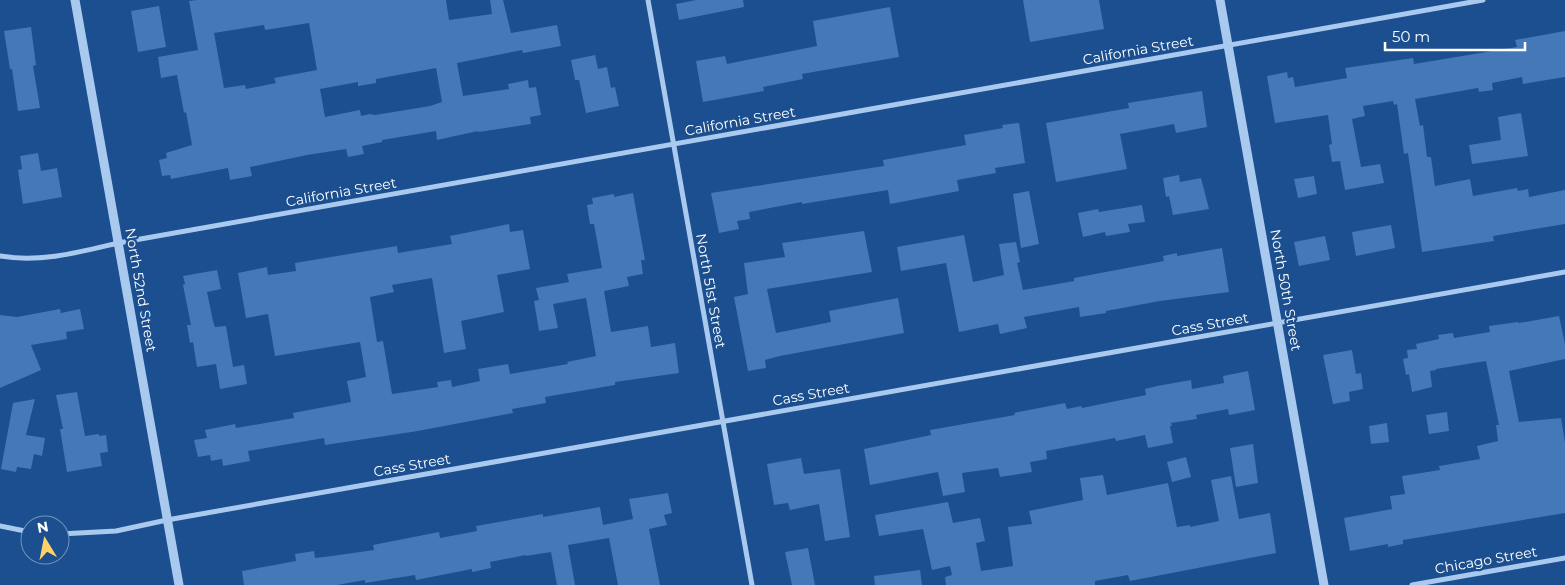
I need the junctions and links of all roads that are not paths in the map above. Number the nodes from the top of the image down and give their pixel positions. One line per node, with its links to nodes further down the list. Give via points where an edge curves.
1 (75, 0): 7 (street, North 52nd Street)
2 (648, 0): 6 (street, North 51st Street)
3 (1220, 0): 5 (street, North 50th Street)
4 (1483, 0): 5 (street, California Street)
5 (1228, 45): 6 (street, California Street); 10 (street, North 50th Street)
6 (673, 145): 7 (street, California Street); 11 (street, North 51st Street)
7 (118, 243): 8 (street, California Street, via 60,256); 12 (street, North 52nd Street)
8 (0, 256)
9 (1565, 272): 10 (street, Cass Street)
10 (1278, 323): 11 (street, Cass Street); 19 (street, North 50th Street)
11 (722, 421): 12 (street, Cass Street); 18 (street, North 51st Street)
12 (167, 520): 15 (street, Cass Street, via 116,531); 17 (street, North 52nd Street)
13 (0, 526): 14 (street)
14 (20, 530)
15 (70, 533)
16 (1565, 558): 20 (street, Chicago Street)
17 (179, 585)
18 (752, 585)
19 (1324, 585)
20 (1412, 585)

